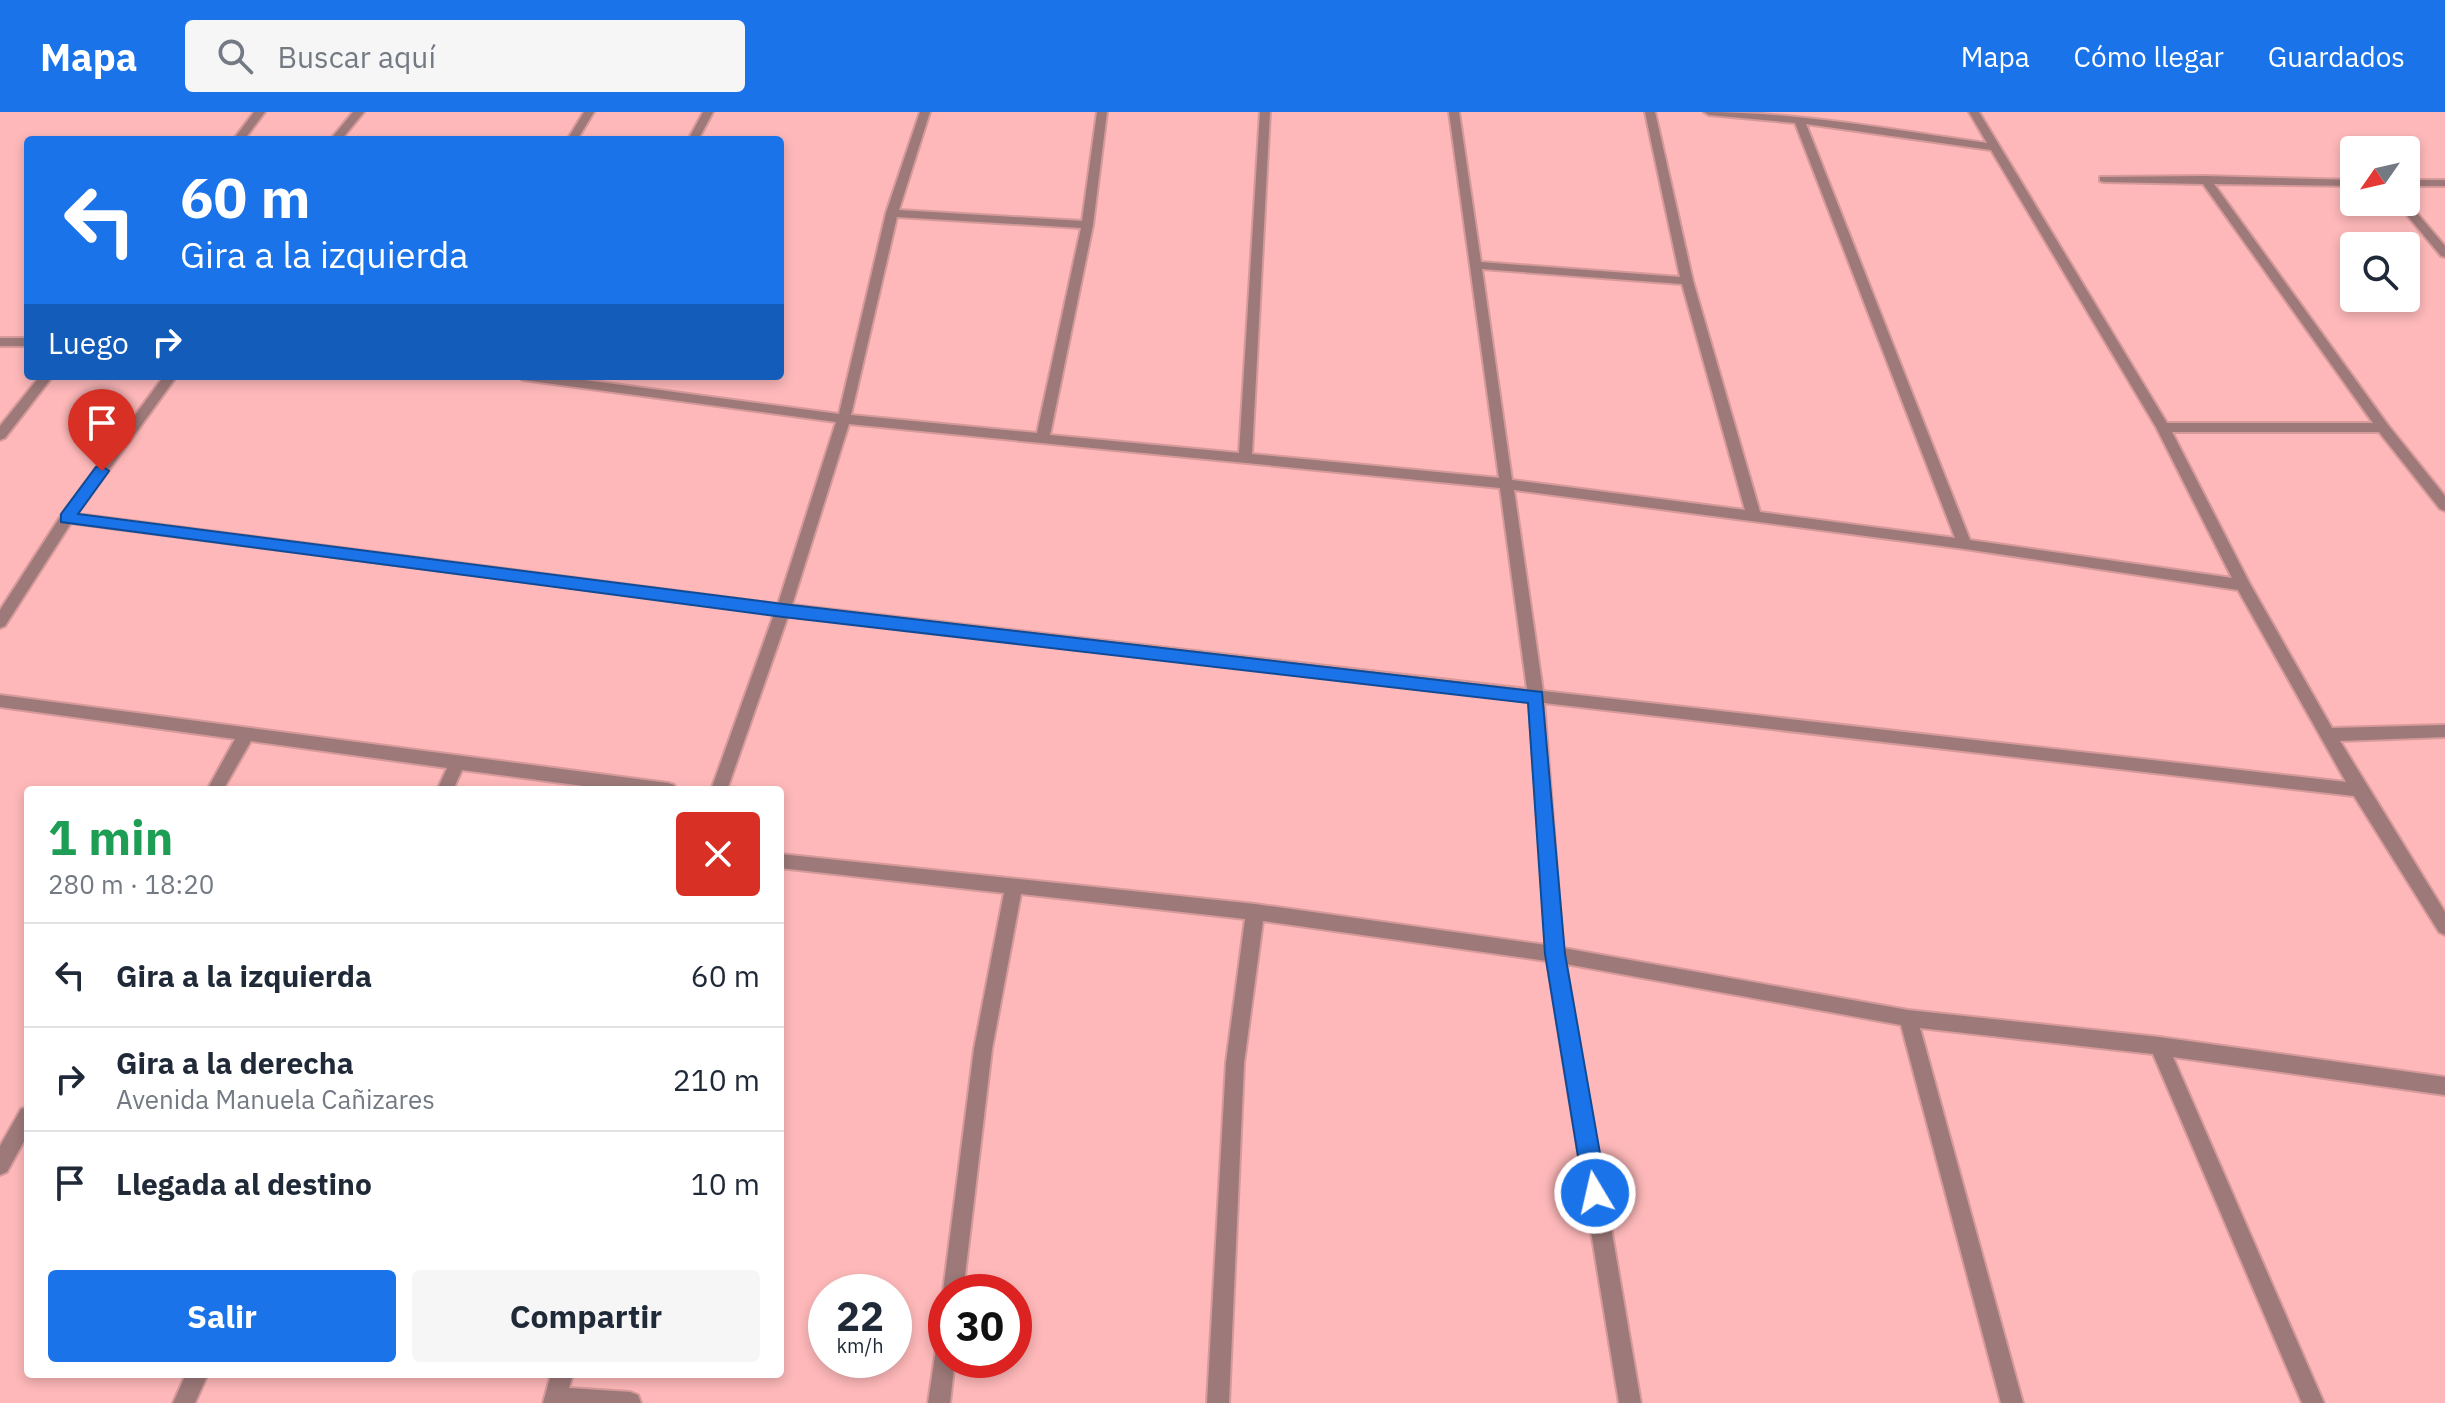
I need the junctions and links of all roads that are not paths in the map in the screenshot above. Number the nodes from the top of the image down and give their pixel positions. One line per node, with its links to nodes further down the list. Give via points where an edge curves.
1 (260, 112): 13 (street)
2 (359, 112): 14 (street)
3 (589, 112): 15 (street)
4 (708, 112): 16 (street)
5 (925, 112): 23 (street)
6 (1102, 112): 25 (street)
7 (1265, 112): 39 (street)
8 (1454, 112): 27 (street)
9 (1650, 112): 28 (street)
10 (1709, 112): 12 (street)
11 (1974, 112): 17 (street)
12 (1799, 120): 17 (street); 44 (street)
13 (241, 136)
14 (338, 136)
15 (574, 136)
16 (695, 136)
17 (1993, 147): 35 (street)
18 (2104, 179): 19 (street)
19 (2205, 179): 20 (street); 36 (street)
20 (2340, 183)
21 (2420, 183): 22 (street)
22 (2445, 183)
23 (892, 213): 25 (street); 34 (street)
24 (2414, 216): 26 (street)
25 (1087, 225): 38 (street)
26 (2445, 253)
27 (1474, 265): 28 (street); 40 (street)
28 (1687, 281): 42 (street)
29 (0, 342): 30 (street)
30 (24, 342)
31 (44, 380): 37 (street)
32 (168, 380): 43 (street)
33 (553, 380): 34 (street)
34 (844, 419): 38 (street); 46 (street)
35 (2163, 427): 36 (street); 45 (street)
36 (2383, 428): 41 (street)
37 (0, 435)
38 (1043, 438): 39 (street)
39 (1245, 457): 40 (street)
40 (1508, 484): 42 (street); 48 (street)
41 (2445, 506)
42 (1754, 516): 44 (street)
43 (67, 518): 46 (street); 47 (street)
44 (1965, 544): 45 (street)
45 (2243, 585): 52 (street)
46 (783, 610): 48 (street); 57 (street)
47 (0, 622)
48 (1536, 697): 58 (street); 63 (street)
49 (0, 701): 51 (street)
50 (2445, 731): 52 (street)
51 (247, 733): 53 (street); 54 (street)
52 (2329, 735): 58 (street)
53 (456, 765): 55 (street); 56 (street)
54 (217, 786)
55 (447, 786)
56 (634, 786)
57 (720, 786)
58 (2359, 790): 62 (street)
59 (784, 861): 60 (street)
60 (1014, 886): 61 (street); 69 (street, via 983,1049)
61 (1255, 912): 63 (street); 77 (street, via 1235,1063)
62 (2445, 927)
63 (1555, 954): 64 (street); 78 (street)
64 (1908, 1018): 65 (street); 79 (street)
65 (2159, 1046): 66 (street); 80 (street)
66 (2445, 1086)
67 (24, 1123): 68 (street)
68 (0, 1165)
69 (955, 1274)
70 (195, 1378): 74 (street)
71 (561, 1378): 73 (street)
72 (942, 1378): 76 (street)
73 (554, 1401): 75 (street)
74 (184, 1403)
75 (630, 1403)
76 (939, 1403)
77 (1218, 1403)
78 (1630, 1403)
79 (2012, 1403)
80 (2313, 1403)

